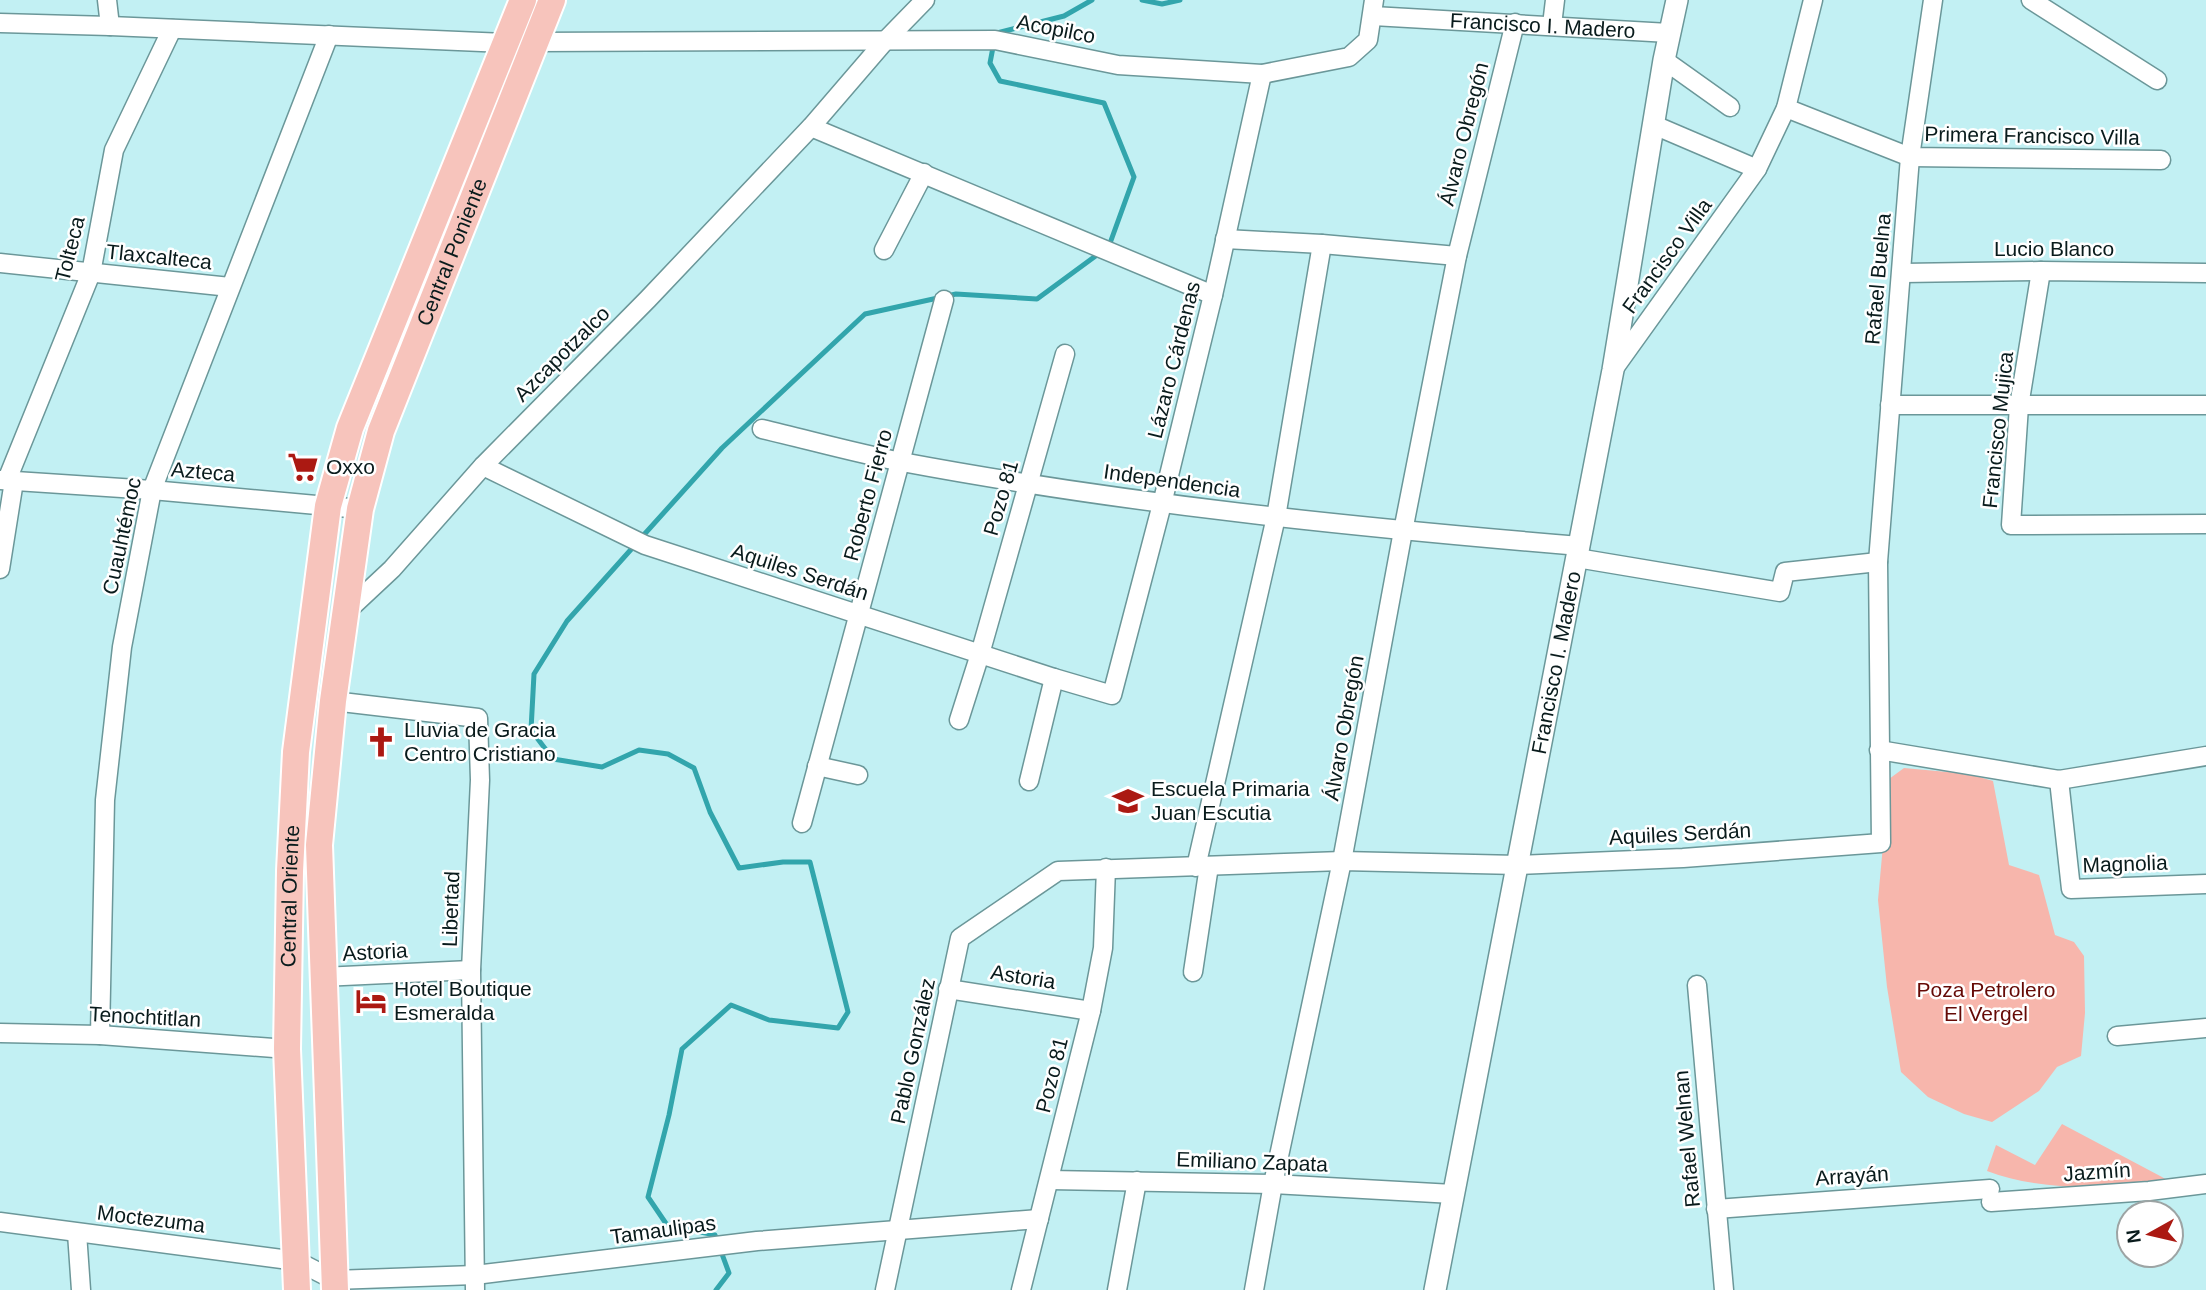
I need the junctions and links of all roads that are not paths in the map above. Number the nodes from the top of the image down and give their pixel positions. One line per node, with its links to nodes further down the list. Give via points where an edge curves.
1 (107, 0): 14 (street)
2 (523, 0): 20 (main road, Central Poniente)
3 (552, 0): 19 (main road, Central Poniente)
4 (925, 0): 18 (street, Azcapotzalco)
5 (1555, 0): 13 (street)
6 (1676, 0): 16 (street, Francisco I. Madero)
7 (1813, 0): 25 (street, Francisco Villa)
8 (1933, 0): 28 (street, Rafael Buelna)
9 (2031, 0): 23 (street)
10 (1374, 8): 12 (street, Francisco I. Madero); 22 (street, Acopilco, via 1368,40 1349,57)
11 (0, 23): 14 (street)
12 (1515, 23): 13 (street, Francisco I. Madero); 35 (street, Álvaro Obregón)
13 (1552, 25): 16 (street, Francisco I. Madero)
14 (110, 26): 15 (street)
15 (173, 29): 17 (street); 38 (street, Tolteca, via 114,150)
16 (1669, 33): 21 (street, Francisco I. Madero)
17 (330, 35): 20 (street); 41 (street, Cuauhtémoc)
18 (886, 41): 19 (street, Acopilco); 22 (street, Acopilco, via 995,40 1118,65); 27 (street, Azcapotzalco)
19 (534, 42): 57 (main road, Central Poniente, via 381,431)
20 (505, 43): 56 (main road, Central Poniente, via 350,428)
21 (1664, 60): 24 (street); 26 (street, Francisco I. Madero)
22 (1262, 74): 32 (street, Lázaro Cárdenas)
23 (2157, 80)
24 (1730, 107)
25 (1786, 108): 28 (street, Primera Francisco Villa); 30 (street, Francisco Villa)
26 (1654, 125): 30 (street); 45 (street, Francisco I. Madero)
27 (811, 127): 31 (street); 51 (street, Azcapotzalco)
28 (1910, 157): 29 (street, Primera Francisco Villa); 39 (street, Rafael Buelna)
29 (2161, 160)
30 (1757, 169): 45 (street, Francisco Villa)
31 (924, 173): 34 (street); 42 (street)
32 (1225, 239): 33 (street); 42 (street, Lázaro Cárdenas)
33 (1322, 244): 35 (street); 58 (street)
34 (884, 250)
35 (1457, 256): 60 (street, Álvaro Obregón)
36 (0, 263): 38 (street, Tlaxcalteca)
37 (2041, 271): 39 (street, Lucio Blanco); 40 (street, Lucio Blanco); 47 (street, Francisco Mujica)
38 (91, 273): 41 (street, Tlaxcalteca); 52 (street, Tolteca)
39 (1903, 273): 46 (street, Rafael Buelna)
40 (2206, 273)
41 (230, 287): 54 (street, Cuauhtémoc)
42 (1213, 295): 55 (street, Lázaro Cárdenas)
43 (944, 300): 50 (street, Roberto Fierro)
44 (1065, 355): 53 (street, Pozo 81)
45 (1613, 370): 61 (street, Francisco I. Madero)
46 (1891, 405): 47 (street); 62 (street, Rafael Buelna)
47 (2019, 405): 48 (street); 59 (street, Francisco Mujica, via 2011,525)
48 (2206, 405)
49 (762, 429): 50 (street, Independencia)
50 (900, 461): 53 (street, Independencia); 65 (street, Roberto Fierro)
51 (483, 466): 64 (street, Azcapotzalco, via 392,569); 65 (street, Aquiles Serdán, via 645,545)
52 (7, 480): 54 (street, Azteca); 63 (street, Tolteca)
53 (1029, 483): 55 (street, Independencia); 66 (street, Pozo 81)
54 (152, 490): 56 (street, Azteca); 92 (street, Cuauhtémoc, via 122,647 105,800)
55 (1162, 504): 58 (street, Independencia); 68 (street, Lázaro Cárdenas)
56 (328, 506): 57 (street, Azteca); 94 (main road, Central Oriente, via 296,752)
57 (360, 509): 64 (main road, Central Oriente)
58 (1276, 517): 60 (street, Independencia); 80 (street)
59 (2206, 524)
60 (1403, 531): 61 (street, Independencia); 78 (street, Álvaro Obregón)
61 (1578, 552): 62 (street, Independencia, via 1780,592 1785,572); 79 (street, Francisco I. Madero)
62 (1878, 562): 71 (street, Rafael Buelna)
63 (0, 569)
64 (346, 612): 69 (main road, Central Oriente)
65 (859, 615): 66 (street, Aquiles Serdán); 73 (street, Roberto Fierro)
66 (980, 654): 67 (street, Aquiles Serdán); 70 (street, Pozo 81)
67 (1054, 678): 68 (street, Aquiles Serdán); 76 (street)
68 (1112, 695)
69 (333, 701): 84 (street, Libertad, via 478,718 480,780); 86 (main road, Central Oriente, via 319,845)
70 (959, 720)
71 (1880, 750): 75 (street); 79 (street, Aquiles Serdán, via 1881,843)
72 (2206, 756): 75 (street)
73 (817, 766): 74 (street); 77 (street, Roberto Fierro)
74 (858, 775)
75 (2059, 780): 83 (street, Magnolia, via 2071,889)
76 (1029, 781)
77 (802, 823)
78 (1342, 861): 79 (street, Aquiles Serdán); 80 (street, Aquiles Serdán); 97 (street, Álvaro Obregón)
79 (1518, 865): 99 (street, Francisco I. Madero)
80 (1202, 866): 81 (street, Aquiles Serdán); 85 (street)
81 (1106, 868): 82 (street, Aquiles Serdán); 89 (street, Pozo 81, via 1103,948)
82 (1058, 871): 88 (street, Pablo González, via 960,938)
83 (2206, 884)
84 (471, 970): 86 (street, Astoria); 107 (street, Libertad)
85 (1193, 972)
86 (322, 977): 108 (main road, Central Oriente)
87 (1697, 985): 101 (street, Rafael Welnan)
88 (948, 989): 89 (street, Astoria); 104 (street, Pablo González)
89 (1091, 1011): 95 (street, Pozo 81)
90 (2206, 1028): 93 (street)
91 (0, 1032): 92 (street, Tenochtitlan)
92 (100, 1035): 94 (street, Tenochtitlan)
93 (2117, 1036)
94 (287, 1049): 106 (main road, Central Oriente)
95 (1050, 1180): 96 (street, Emiliano Zapata); 102 (street, Pozo 81)
96 (1137, 1181): 97 (street, Emiliano Zapata); 113 (street)
97 (1273, 1184): 99 (street, Emiliano Zapata); 114 (street, Álvaro Obregón)
98 (2206, 1184): 100 (street, Jazmín, via 2149,1191)
99 (1453, 1194): 115 (street, Francisco I. Madero)
100 (1991, 1196): 101 (street, Arrayán)
101 (1716, 1209): 116 (street, Rafael Welnan)
102 (1039, 1220): 104 (street, Tamaulipas); 112 (street, Pozo 81)
103 (0, 1222): 105 (street, Moctezuma)
104 (899, 1231): 107 (street, Tamaulipas, via 660,1252); 111 (street, Pablo González)
105 (77, 1233): 106 (street, Moctezuma); 109 (street)
106 (297, 1261): 108 (street, Tamaulipas); 110 (main road, Central Oriente)
107 (475, 1282): 108 (street, Tamaulipas)
108 (335, 1285)
109 (81, 1290)
110 (297, 1290)
111 (885, 1290)
112 (1021, 1290)
113 (1117, 1290)
114 (1254, 1290)
115 (1435, 1290)
116 (1724, 1290)

